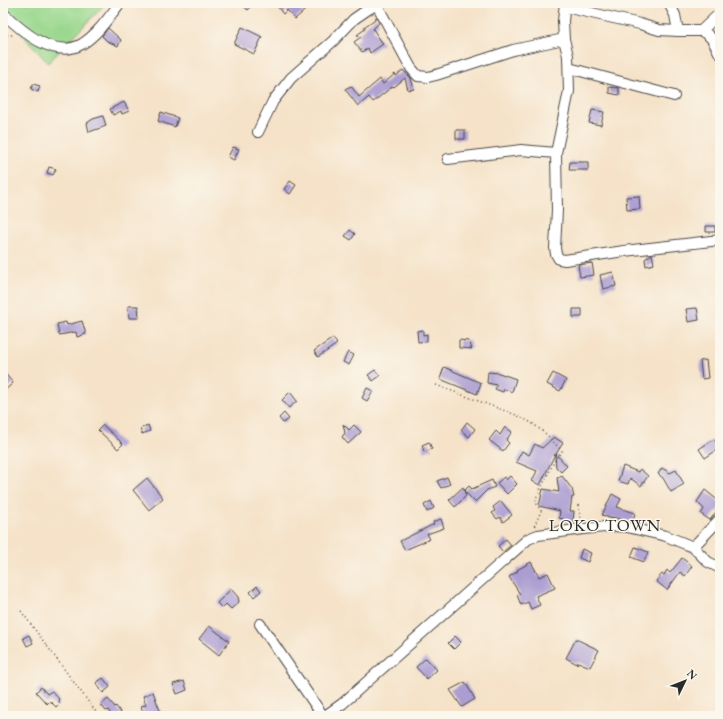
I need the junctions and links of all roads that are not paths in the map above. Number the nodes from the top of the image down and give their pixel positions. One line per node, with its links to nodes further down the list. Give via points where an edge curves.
1 (120, 3): 6 (street, via 89,38 68,48 50,46 38,40)
2 (669, 3): 8 (street, via 675,15)
3 (378, 4): 9 (street, via 411,68 415,74 423,77 513,50); 13 (street, via 354,19 291,78 273,101)
4 (565, 5): 8 (street, via 659,30); 9 (street, via 562,21)
5 (720, 13): 7 (street)
6 (3, 14)
7 (701, 31): 8 (street); 10 (street, via 712,39)
8 (678, 32)
9 (564, 39): 11 (street)
10 (720, 54)
11 (568, 68): 12 (street); 14 (street, via 567,103)
12 (674, 96)
13 (258, 132)
14 (556, 153): 15 (street, via 521,150); 16 (street, via 555,248 560,258 565,260)
15 (448, 159)
16 (720, 240)
17 (720, 519): 18 (street)
18 (693, 547): 19 (street, via 708,562); 21 (street, via 666,536 615,526 538,535 528,539 342,704)
19 (720, 568)
20 (260, 624): 21 (street)
21 (324, 716)

